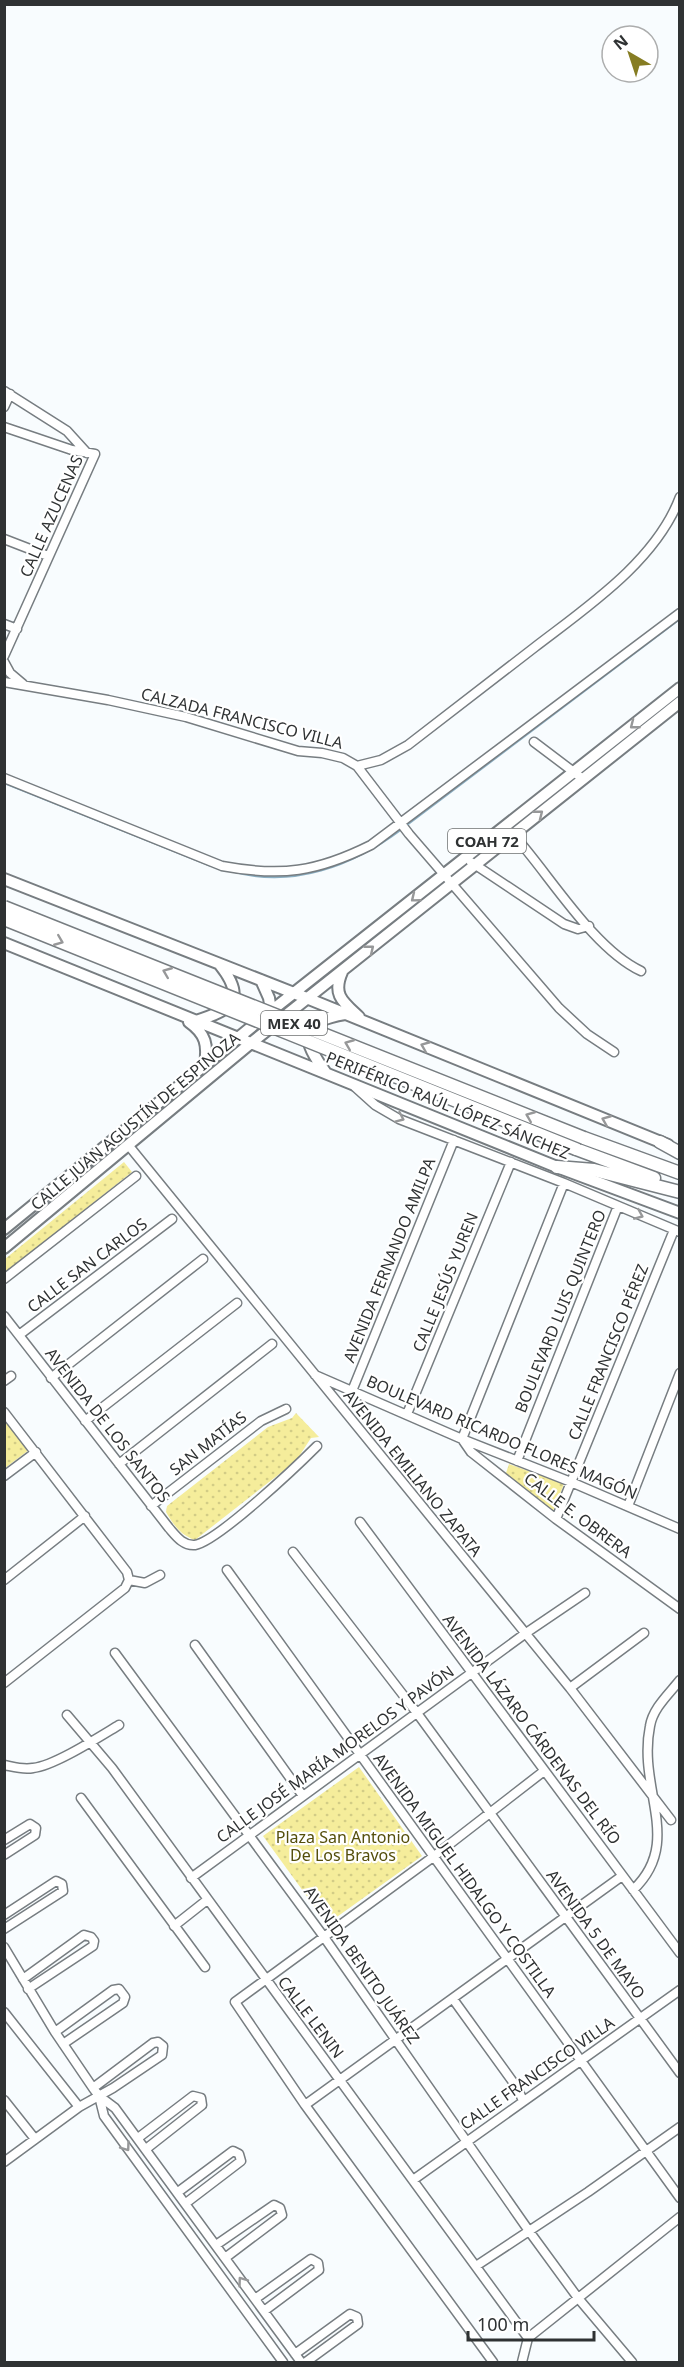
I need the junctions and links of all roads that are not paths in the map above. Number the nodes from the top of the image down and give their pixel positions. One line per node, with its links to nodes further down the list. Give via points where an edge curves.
1 (7, 393): 2 (street); 4 (street, via 67,432)
2 (4, 407)
3 (4, 426): 4 (street)
4 (91, 453): 7 (street, CALLE AZUCENAS)
5 (680, 497): 18 (street, via 652,544 598,598 408,745 381,760)
6 (4, 539): 7 (street)
7 (48, 556): 10 (street, CALLE AZUCENAS)
8 (680, 613): 21 (street)
9 (4, 624): 10 (street)
10 (17, 629): 11 (street, CALLE AZUCENAS)
11 (4, 656)
12 (4, 662): 14 (street)
13 (4, 682): 14 (street, CALZADA FRANCISCO VILLA)
14 (24, 685): 18 (street, CALZADA FRANCISCO VILLA, via 186,717 298,751 343,758)
15 (680, 688): 19 (main road, CALLE JUAN AGUSTÍN DE ESPINOZA / COAH 72, one-way to 19)
16 (680, 702): 19 (main road, CALLE JUAN AGUSTÍN DE ESPINOZA / COAH 72)
17 (534, 742): 19 (street)
18 (357, 766): 21 (street, CALZADA FRANCISCO VILLA)
19 (578, 776): 22 (main road, CALLE JUAN AGUSTÍN DE ESPINOZA / COAH 72)
20 (4, 778): 21 (street, via 222,866 255,872 312,868 344,859)
21 (402, 825): 25 (street, CALZADA FRANCISCO VILLA)
22 (510, 830): 23 (main road, CALLE JUAN AGUSTÍN DE ESPINOZA / COAH 72); 28 (street)
23 (471, 861): 25 (main road, CALLE JUAN AGUSTÍN DE ESPINOZA / COAH 72); 28 (street, via 564,924 578,929)
24 (4, 879): 30 (main road)
25 (449, 879): 32 (main road, CALLE JUAN AGUSTÍN DE ESPINOZA / COAH 72, one-way to 25); 34 (main road, CALLE JUAN AGUSTÍN DE ESPINOZA / COAH 72, one-way to 34); 43 (street, CALZADA FRANCISCO VILLA, via 560,1008 587,1034)
26 (4, 907): 55 (highway, PERIFÉRICO RAÚL LÓPEZ SÁNCHEZ / MEX 40, one-way to 26, bridge)
27 (4, 919): 58 (highway, PERIFÉRICO RAÚL LÓPEZ SÁNCHEZ / MEX 40, one-way to 58, bridge)
28 (588, 926): 31 (street, via 617,957)
29 (4, 943): 37 (main road, PERIFÉRICO RAÚL LÓPEZ SÁNCHEZ)
30 (220, 964): 33 (main road); 39 (main road, via 234,984 231,1003 217,1014)
31 (641, 971)
32 (343, 972): 35 (main road, CALLE JUAN AGUSTÍN DE ESPINOZA / COAH 72); 40 (main road, via 338,986 341,999)
33 (261, 980): 34 (main road); 36 (main road)
34 (294, 993): 35 (main road); 36 (main road, CALLE JUAN AGUSTÍN DE ESPINOZA / COAH 72)
35 (309, 999): 38 (main road); 42 (main road, CALLE JUAN AGUSTÍN DE ESPINOZA / COAH 72)
36 (271, 1011): 41 (main road, CALLE JUAN AGUSTÍN DE ESPINOZA / COAH 72)
37 (180, 1014): 39 (main road, PERIFÉRICO RAÚL LÓPEZ SÁNCHEZ); 44 (main road, via 204,1037)
38 (345, 1014): 40 (main road); 45 (main road, via 317,1021 309,1032 310,1049)
39 (196, 1021): 41 (main road, PERIFÉRICO RAÚL LÓPEZ SÁNCHEZ)
40 (363, 1021): 49 (main road, one-way to 40)
41 (238, 1038): 42 (main road, PERIFÉRICO RAÚL LÓPEZ SÁNCHEZ); 44 (main road, CALLE JUAN AGUSTÍN DE ESPINOZA)
42 (251, 1043): 45 (main road, PERIFÉRICO RAÚL LÓPEZ SÁNCHEZ); 50 (main road, CALLE JUAN AGUSTÍN DE ESPINOZA)
43 (614, 1052)
44 (205, 1065): 47 (main road, CALLE JUAN AGUSTÍN DE ESPINOZA)
45 (326, 1074): 46 (main road, PERIFÉRICO RAÚL LÓPEZ SÁNCHEZ)
46 (353, 1084): 48 (street, one-way to 48, via 387,1113); 54 (main road, PERIFÉRICO RAÚL LÓPEZ SÁNCHEZ)
47 (135, 1122): 50 (main road); 51 (main road, CALLE JUAN AGUSTÍN DE ESPINOZA)
48 (454, 1140): 53 (street); 74 (street, AVENIDA FERNANDO AMILPA)
49 (660, 1142): 52 (highway)
50 (129, 1146): 51 (main road); 64 (main road, CALLE JUAN AGUSTÍN DE ESPINOZA); 72 (street, AVENIDA EMILIANO ZAPATA)
51 (102, 1149): 62 (main road, CALLE JUAN AGUSTÍN DE ESPINOZA)
52 (680, 1151)
53 (511, 1162): 57 (street); 77 (street, CALLE JESÚS YUREN)
54 (557, 1167): 58 (highway, via 594,1170); 60 (main road, PERIFÉRICO RAÚL LÓPEZ SÁNCHEZ)
55 (680, 1173)
56 (136, 1176): 66 (street)
57 (564, 1183): 59 (street); 79 (street)
58 (680, 1190)
59 (618, 1206): 63 (street, one-way to 63); 82 (street, BOULEVARD LUIS QUINTERO)
60 (680, 1213)
61 (172, 1219): 69 (street, CALLE SAN CARLOS)
62 (4, 1229)
63 (677, 1231): 85 (street, CALLE FRANCISCO PÉREZ)
64 (4, 1248)
65 (203, 1259): 73 (street)
66 (4, 1279)
67 (237, 1303): 78 (street)
68 (4, 1316): 69 (street, AVENIDA DE LOS SANTOS)
69 (19, 1335): 73 (street, AVENIDA DE LOS SANTOS)
70 (272, 1344): 83 (street)
71 (680, 1373): 87 (street)
72 (313, 1374): 74 (street, BOULEVARD RICARDO FLORES MAGÓN); 100 (street, AVENIDA EMILIANO ZAPATA)
73 (51, 1378): 78 (street, AVENIDA DE LOS SANTOS)
74 (352, 1391): 77 (street, BOULEVARD RICARDO FLORES MAGÓN)
75 (286, 1409): 86 (street, SAN MATÍAS, via 261,1421)
76 (4, 1412): 81 (street)
77 (407, 1414): 79 (street, BOULEVARD RICARDO FLORES MAGÓN)
78 (85, 1421): 83 (street, AVENIDA DE LOS SANTOS)
79 (462, 1440): 82 (street, BOULEVARD RICARDO FLORES MAGÓN); 89 (street, CALLE E. OBRERA, via 471,1452)
80 (317, 1446): 86 (street, AVENIDA DE LOS SANTOS, via 262,1497 205,1541 192,1545 178,1540)
81 (36, 1452): 84 (street); 88 (street)
82 (517, 1461): 85 (street, BOULEVARD RICARDO FLORES MAGÓN)
83 (118, 1464): 86 (street, AVENIDA DE LOS SANTOS)
84 (4, 1476)
85 (571, 1482): 87 (street, BOULEVARD RICARDO FLORES MAGÓN); 89 (street, CALLE FRANCISCO PÉREZ)
86 (151, 1506)
87 (628, 1506): 91 (street, BOULEVARD RICARDO FLORES MAGÓN)
88 (85, 1516): 95 (street); 96 (street)
89 (556, 1519): 98 (street, CALLE E. OBRERA)
90 (360, 1522): 103 (street, AVENIDA LÁZARO CÁRDENAS DEL RÍO)
91 (680, 1529)
92 (293, 1552): 107 (street, AVENIDA 5 DE MAYO)
93 (227, 1570): 111 (street, AVENIDA MIGUEL HIDALGO Y COSTILLA)
94 (160, 1575): 96 (street, via 146,1582)
95 (4, 1580)
96 (129, 1580): 105 (street, via 125,1588)
97 (585, 1593): 100 (street, CALLE JOSÉ MARÍA MORELOS Y PAVÓN)
98 (680, 1609)
99 (644, 1633): 106 (street)
100 (526, 1634): 103 (street, CALLE JOSÉ MARÍA MORELOS Y PAVÓN); 106 (street, AVENIDA EMILIANO ZAPATA)
101 (195, 1645): 114 (street)
102 (115, 1653): 119 (street, AVENIDA BENITO JUÁREZ)
103 (472, 1673): 107 (street, CALLE JOSÉ MARÍA MORELOS Y PAVÓN); 113 (street, AVENIDA LÁZARO CÁRDENAS DEL RÍO)
104 (680, 1680): 117 (street, via 654,1713 649,1739 655,1776)
105 (4, 1683)
106 (570, 1688): 117 (street, AVENIDA EMILIANO ZAPATA)
107 (417, 1713): 111 (street, CALLE JOSÉ MARÍA MORELOS Y PAVÓN); 116 (street, AVENIDA 5 DE MAYO)
108 (67, 1715): 110 (street, CALLE LENIN)
109 (119, 1725): 110 (street)
110 (92, 1742): 112 (street, via 34,1768); 125 (street, CALLE LENIN)
111 (360, 1755): 114 (street, CALLE JOSÉ MARÍA MORELOS Y PAVÓN); 122 (street, AVENIDA MIGUEL HIDALGO Y COSTILLA)
112 (4, 1765)
113 (544, 1771): 116 (street); 124 (street, AVENIDA LÁZARO CÁRDENAS DEL RÍO)
114 (303, 1796): 119 (street, CALLE JOSÉ MARÍA MORELOS Y PAVÓN)
115 (81, 1798): 130 (street)
116 (488, 1814): 122 (street); 129 (street, AVENIDA 5 DE MAYO)
117 (672, 1820): 118 (street)
118 (673, 1831)
119 (250, 1834): 125 (street, CALLE JOSÉ MARÍA MORELOS Y PAVÓN); 132 (street, AVENIDA BENITO JUÁREZ)
120 (4, 1840): 121 (street, via 30,1824 36,1828 35,1835)
121 (4, 1855)
122 (433, 1857): 132 (street); 135 (street, AVENIDA MIGUEL HIDALGO Y COSTILLA)
123 (658, 1873): 126 (street)
124 (622, 1876): 126 (street, AVENIDA LÁZARO CÁRDENAS DEL RÍO); 129 (street)
125 (191, 1878): 127 (street, CALLE LENIN)
126 (633, 1890): 134 (street, AVENIDA LÁZARO CÁRDENAS DEL RÍO)
127 (207, 1900): 130 (street); 138 (street, CALLE LENIN)
128 (4, 1915): 131 (street, via 56,1881 62,1884 63,1891)
129 (565, 1918): 135 (street); 143 (street, AVENIDA 5 DE MAYO)
130 (174, 1926): 136 (street)
131 (4, 1929)
132 (324, 1937): 138 (street); 145 (street, AVENIDA BENITO JUÁREZ)
133 (4, 1947): 137 (street)
134 (680, 1953)
135 (508, 1959): 141 (street); 147 (street, AVENIDA MIGUEL HIDALGO Y COSTILLA)
136 (205, 1968)
137 (23, 1979): 139 (street); 139 (street, via 84,1935 94,1941 93,1946)
138 (265, 1980): 149 (street, CALLE LENIN); 154 (street, via 235,2002)
139 (28, 1989): 144 (street)
140 (680, 1990): 143 (street, CALLE FRANCISCO VILLA)
141 (453, 1999): 145 (street); 153 (street, via 518,2089)
142 (4, 2012): 155 (street)
143 (639, 2018): 147 (street, CALLE FRANCISCO VILLA); 148 (street, AVENIDA 5 DE MAYO)
144 (55, 2032): 146 (street); 146 (street, via 113,1990 123,1993 123,2003)
145 (396, 2040): 149 (street); 159 (street, AVENIDA BENITO JUÁREZ)
146 (63, 2044): 150 (street)
147 (580, 2060): 153 (street, CALLE FRANCISCO VILLA); 161 (street, AVENIDA MIGUEL HIDALGO Y COSTILLA)
148 (680, 2073)
149 (340, 2080): 154 (street); 163 (street, CALLE LENIN)
150 (93, 2088): 151 (street); 151 (street, via 153,2043 163,2046 162,2055)
151 (99, 2096): 155 (street); 157 (street, via 115,2108); 177 (street, one-way to 177, via 104,2116)
152 (4, 2100): 158 (street)
153 (523, 2102): 159 (street, CALLE FRANCISCO VILLA)
154 (305, 2105): 180 (street)
155 (79, 2108): 158 (street)
156 (680, 2127): 161 (street)
157 (138, 2138): 160 (street); 160 (street, via 194,2096 201,2098 202,2105)
158 (35, 2139): 162 (street)
159 (468, 2140): 163 (street, CALLE FRANCISCO VILLA); 168 (street, AVENIDA BENITO JUÁREZ)
160 (146, 2149): 164 (street)
161 (646, 2151): 165 (street, AVENIDA MIGUEL HIDALGO Y COSTILLA); 168 (street)
162 (4, 2162)
163 (413, 2180): 171 (street, CALLE LENIN)
164 (178, 2192): 166 (street); 166 (street, via 233,2151 239,2154 241,2161)
165 (680, 2198)
166 (186, 2203): 169 (street)
167 (680, 2217): 172 (street)
168 (529, 2231): 171 (street); 172 (street, AVENIDA BENITO JUÁREZ)
169 (220, 2243): 170 (street); 170 (street, via 274,2205 280,2208 282,2215)
170 (228, 2255): 173 (street, one-way to 170)
171 (476, 2266): 175 (street, CALLE LENIN)
172 (578, 2298): 175 (street); 182 (street, AVENIDA BENITO JUÁREZ)
173 (255, 2299): 174 (street); 174 (street, via 311,2259 318,2263 320,2270)
174 (264, 2311): 176 (street)
175 (528, 2338): 181 (street)
176 (295, 2354): 178 (street); 179 (street, via 350,2314 357,2317 358,2324)
177 (283, 2362)
178 (301, 2362)
179 (306, 2362)
180 (493, 2362)
181 (522, 2362)
182 (632, 2362)

